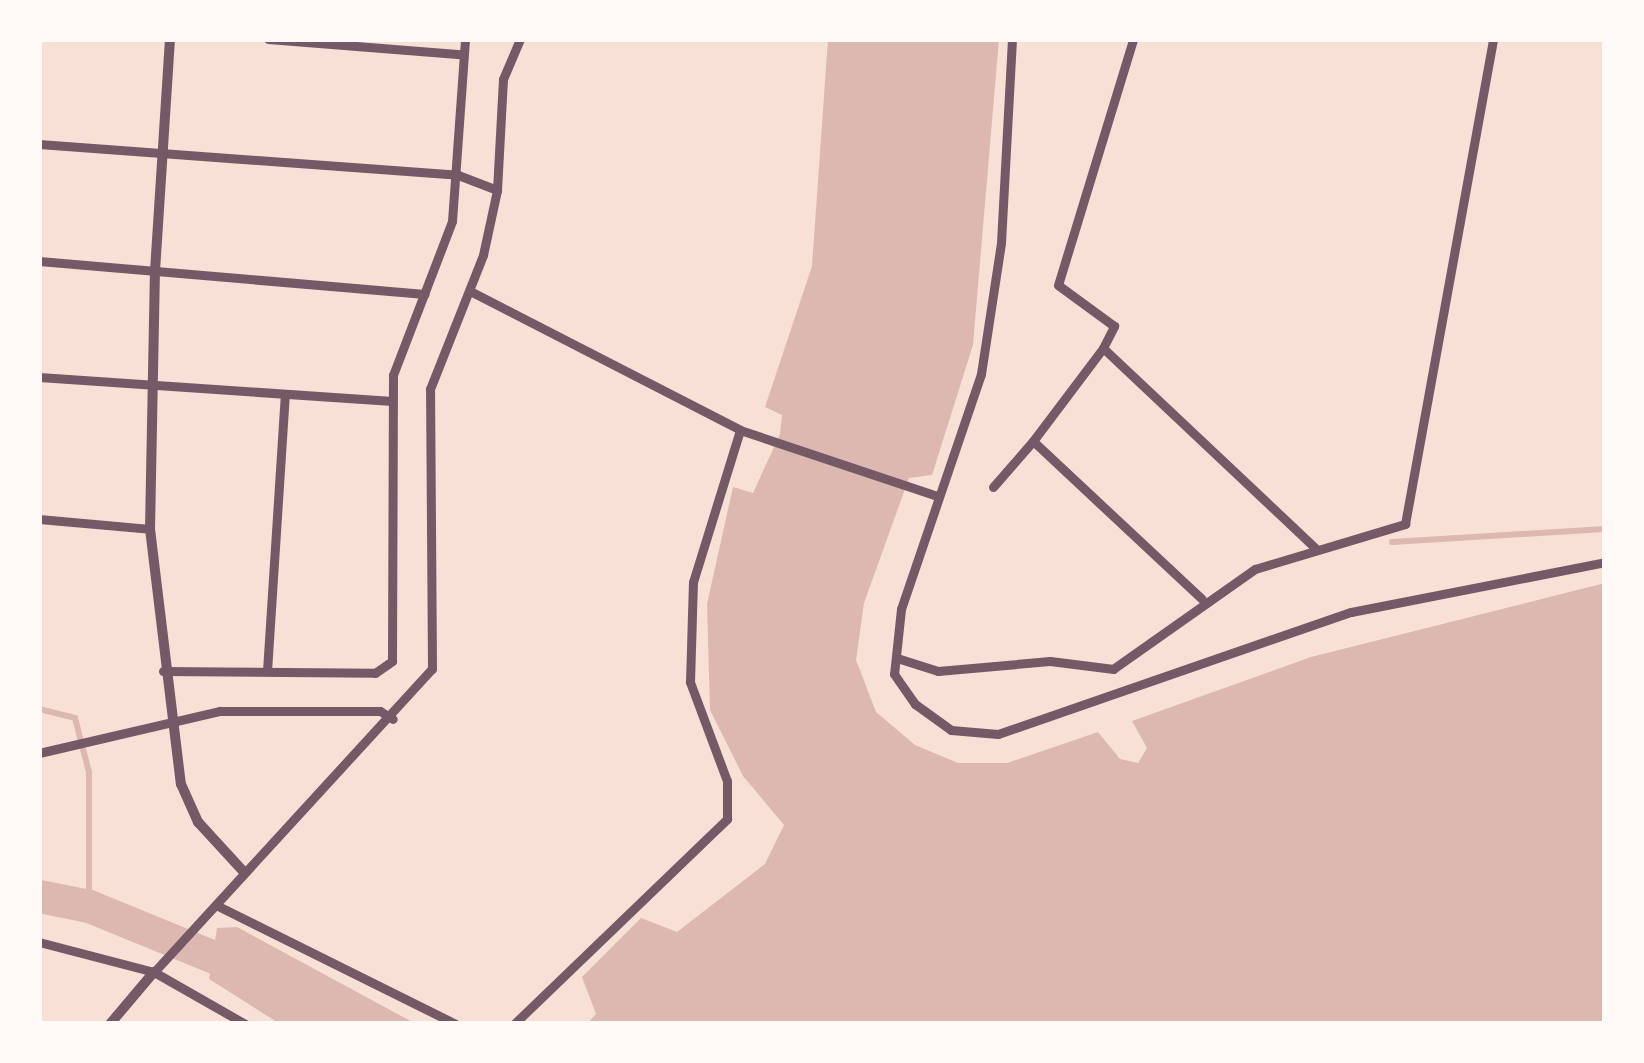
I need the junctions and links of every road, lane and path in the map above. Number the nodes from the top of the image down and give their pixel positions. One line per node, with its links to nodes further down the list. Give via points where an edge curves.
1 (170, 39): 10 (street)
2 (268, 39): 8 (street)
3 (465, 39): 8 (street)
4 (520, 39): 12 (street, via 503,79)
5 (1012, 39): 25 (street, via 991,313 981,374)
6 (1133, 39): 17 (street, via 1058,285 1114,326)
7 (1493, 39): 28 (street, via 1405,524)
8 (460, 54): 11 (street)
9 (39, 144): 10 (street)
10 (160, 154): 11 (street); 14 (street)
11 (458, 175): 12 (street); 16 (street, via 452,221)
12 (497, 190): 15 (street)
13 (39, 261): 14 (street)
14 (154, 269): 16 (street); 19 (street)
15 (472, 292): 22 (street); 34 (street, via 430,388 432,669)
16 (425, 293): 21 (street, via 393,375)
17 (1103, 348): 23 (street); 28 (street)
18 (39, 377): 19 (street)
19 (151, 388): 20 (street); 27 (street)
20 (285, 395): 21 (street); 32 (street)
21 (392, 401): 32 (street, via 392,662 375,673)
22 (740, 430): 25 (street); 44 (street, via 693,582 690,682 727,781 727,819)
23 (1033, 441): 24 (street); 30 (street)
24 (993, 487)
25 (938, 496): 31 (street, via 901,609)
26 (39, 520): 27 (street)
27 (150, 529): 33 (street)
28 (1316, 550): 30 (street, via 1255,569)
29 (1605, 562): 31 (street, via 1351,612 998,734 951,730 915,704 894,674)
30 (1202, 599): 31 (street, via 1113,670 1050,661 938,671)
31 (897, 658)
32 (267, 670): 33 (street)
33 (163, 671): 35 (street)
34 (393, 719): 35 (street, via 380,711 220,711); 37 (street)
35 (168, 725): 36 (street); 37 (street, via 198,822)
36 (39, 753)
37 (244, 872): 38 (street)
38 (212, 908): 40 (street); 43 (street)
39 (39, 943): 40 (street)
40 (154, 972): 41 (street); 42 (street)
41 (110, 1024)
42 (245, 1024)
43 (456, 1024)
44 (514, 1024)

